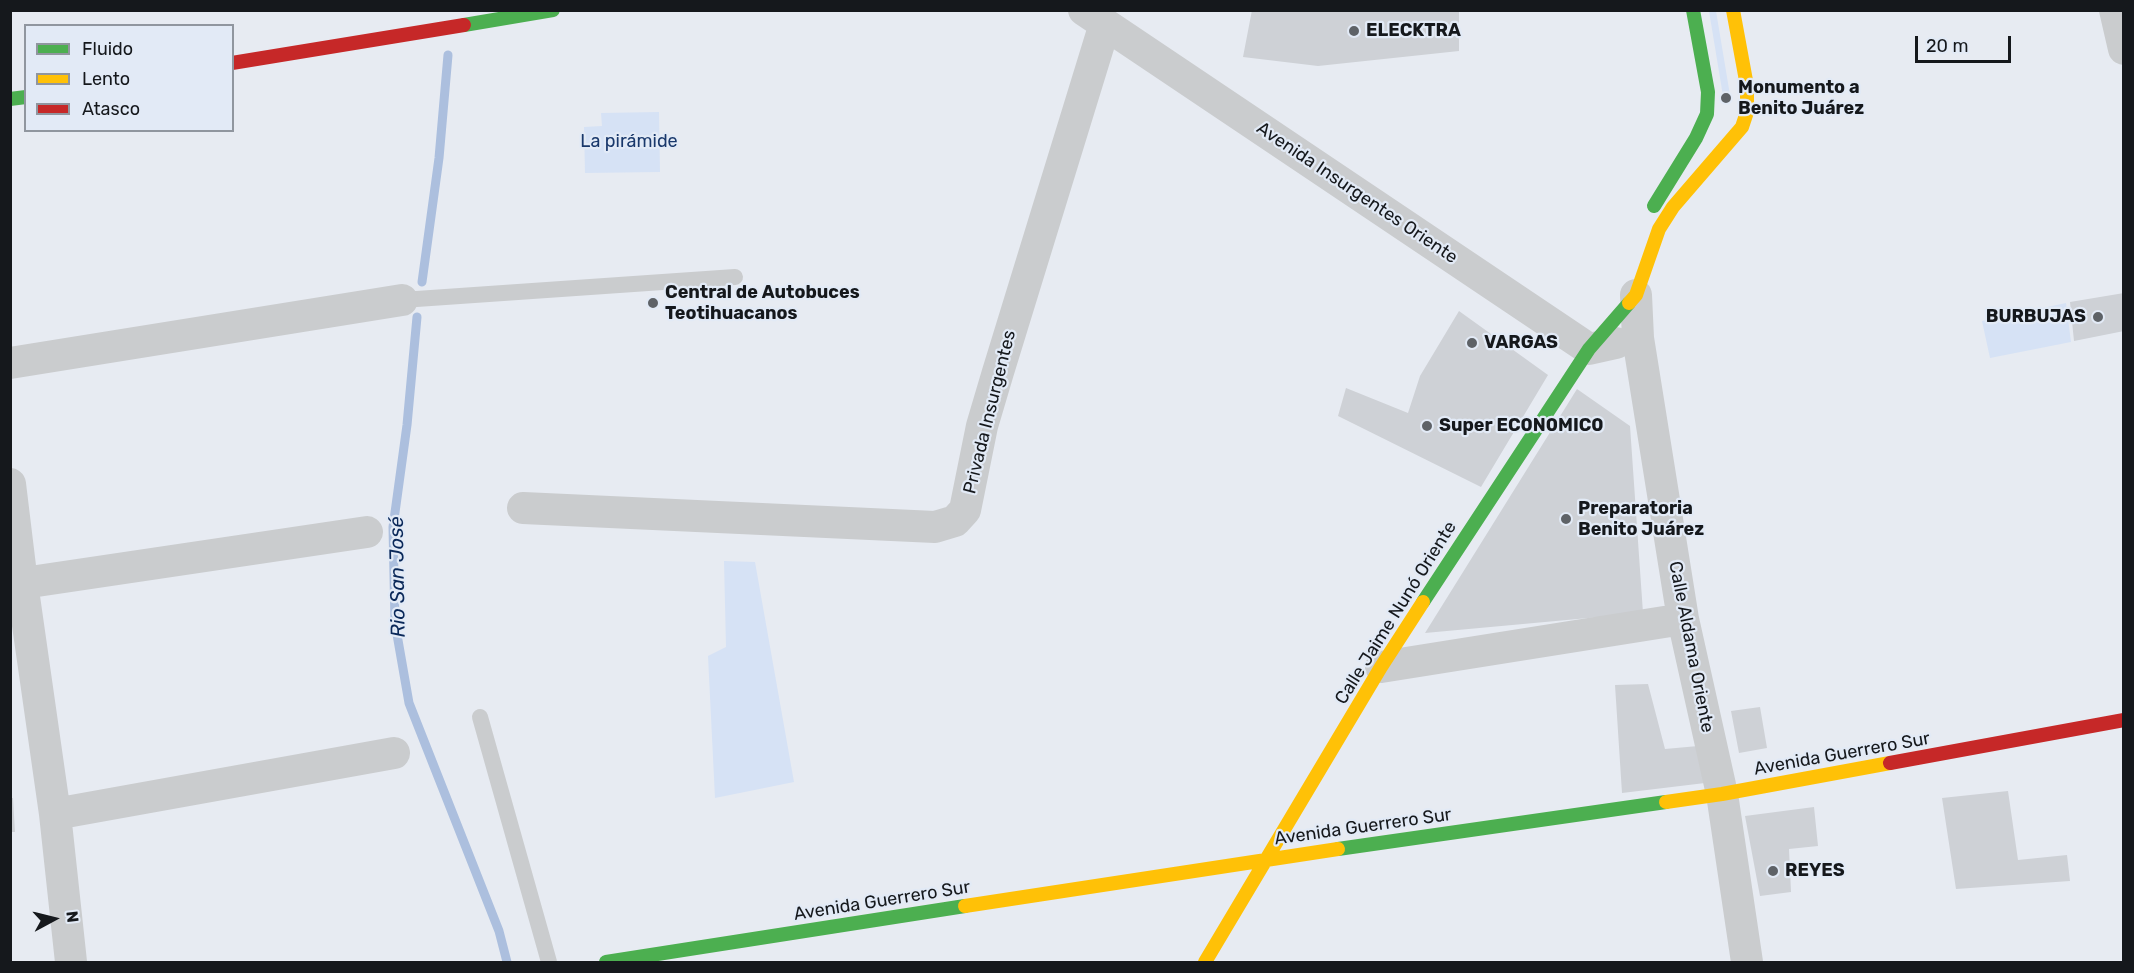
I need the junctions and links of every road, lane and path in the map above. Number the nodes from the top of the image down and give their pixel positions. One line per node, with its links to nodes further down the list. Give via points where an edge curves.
1 (553, 10): 7 (main road)
2 (1693, 10): 8 (main road, via 1708,92 1707,114)
3 (1733, 10): 11 (main road, Calle Aldama Oriente, via 1747,86 1747,112 1742,127 1673,207 1659,229)
4 (2115, 10): 6 (street)
5 (1095, 17): 14 (street, Avenida Insurgentes Oriente); 17 (street, Privada Insurgentes, via 982,426 965,510 955,520 934,527)
6 (2124, 49)
7 (234, 63)
8 (1649, 215)
9 (1642, 236): 11 (main road, Calle Aldama Oriente)
10 (735, 277): 12 (lane)
11 (1636, 295): 13 (street, Calle Aldama Oriente); 14 (main road, Calle Jaime Nunó Oriente)
12 (402, 300): 15 (street)
13 (1638, 338): 14 (street); 20 (street, Calle Aldama Oriente)
14 (1588, 349): 21 (main road, Calle Jaime Nunó Oriente)
15 (10, 363)
16 (10, 484): 19 (street)
17 (523, 508)
18 (367, 532): 19 (street)
19 (16, 584): 26 (street)
20 (1683, 619): 21 (street); 25 (street, Calle Aldama Oriente)
21 (1381, 667): 27 (main road, Calle Jaime Nunó Oriente)
22 (480, 717): 29 (lane)
23 (2124, 720): 25 (main road, Avenida Guerrero Sur)
24 (394, 753): 26 (street)
25 (1722, 794): 27 (main road, Avenida Guerrero Sur); 32 (street, Calle Aldama Oriente)
26 (55, 814): 28 (street)
27 (1268, 859): 30 (main road, Avenida Guerrero Sur); 31 (main road, Calle Jaime Nunó Oriente)
28 (71, 963)
29 (549, 963)
30 (606, 963)
31 (1205, 963)
32 (1748, 963)

